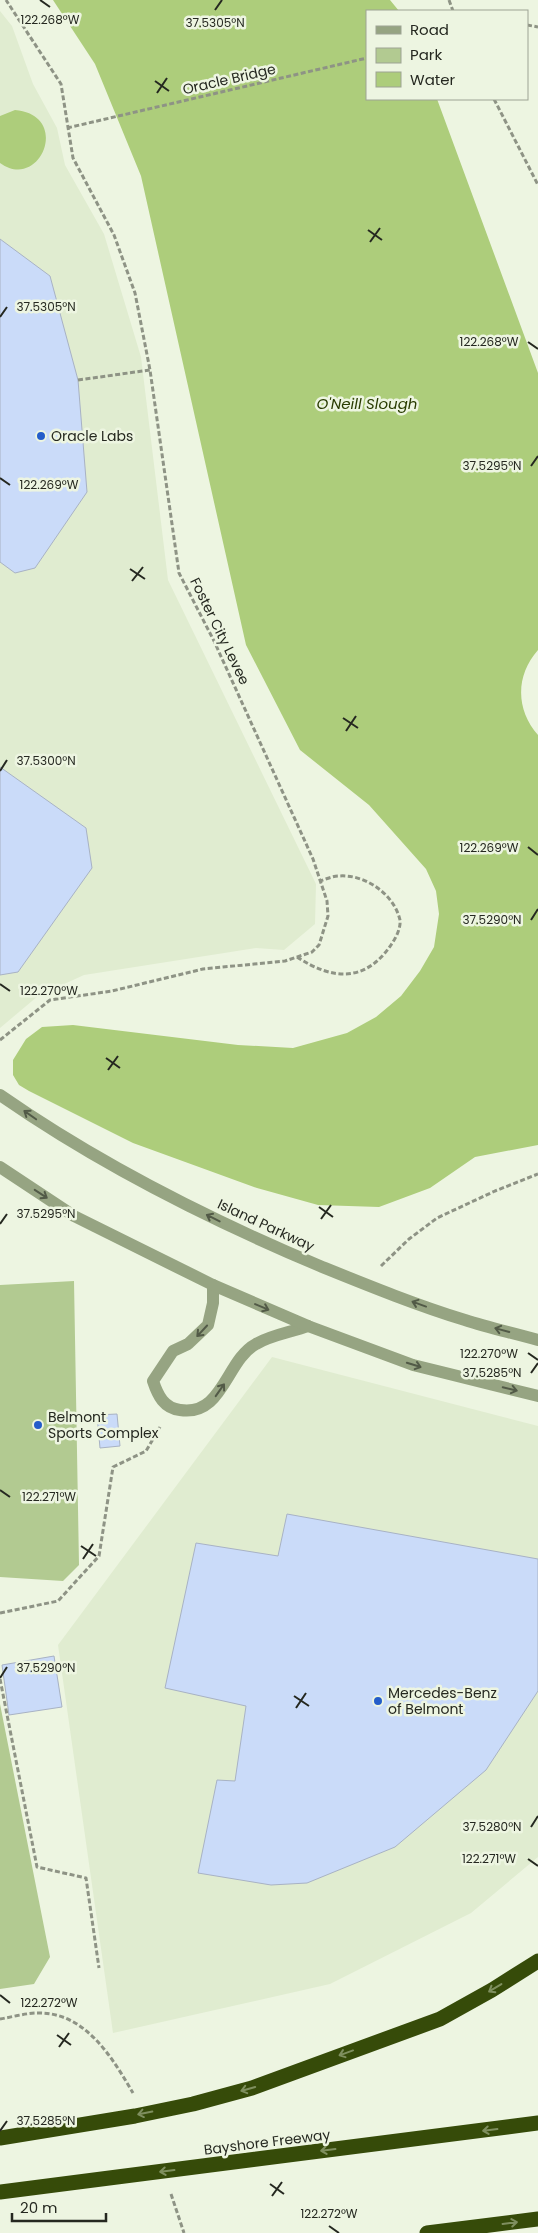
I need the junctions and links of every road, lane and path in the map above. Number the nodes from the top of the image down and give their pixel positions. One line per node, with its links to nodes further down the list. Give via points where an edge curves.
1 (6, 0): 4 (path, Foster City Levee, via 61,84)
2 (366, 58): 4 (path, Oracle Bridge)
3 (495, 100): 5 (path)
4 (67, 128): 6 (path, Foster City Levee, via 73,158 114,235 135,292)
5 (538, 185)
6 (150, 370): 7 (path); 8 (path, Foster City Levee, via 179,573 214,641)
7 (78, 380)
8 (320, 881): 9 (path, Foster City Levee, via 327,900 326,928 319,945 312,952); 9 (path, via 338,876 356,877 375,885 391,900 400,921 396,936 372,966 352,974 334,974)
9 (297, 957): 10 (path, Foster City Levee, via 204,969 112,991 50,1000)
10 (0, 1040)
11 (0, 1094): 17 (street, Island Parkway, one-way to 11, via 465,1321 362,1284 257,1239 148,1185 49,1129)
12 (0, 1167): 15 (street, one-way to 15, via 74,1216)
13 (538, 1174): 14 (path, via 437,1218)
14 (378, 1269)
15 (213, 1285): 16 (street, one-way to 16); 19 (street, one-way to 19, via 208,1325 188,1344 173,1351 153,1382 158,1396)
16 (308, 1326): 18 (street, one-way to 18, via 413,1365); 19 (street, one-way to 16, via 191,1412 211,1402 256,1344)
17 (538, 1340)
18 (538, 1396)
19 (170, 1409): 20 (path, via 146,1451 113,1467 98,1556 58,1601)
20 (0, 1613)
21 (0, 1679): 23 (path, via 37,1867 86,1878)
22 (538, 1961): 25 (highway, one-way to 25, via 440,2019 252,2088 144,2114)
23 (99, 1968)
24 (538, 2124): 26 (highway, Bayshore Freeway, one-way to 26)
25 (0, 2138)
26 (0, 2192)
27 (538, 2219): 28 (highway, one-way to 27)
28 (427, 2233)

